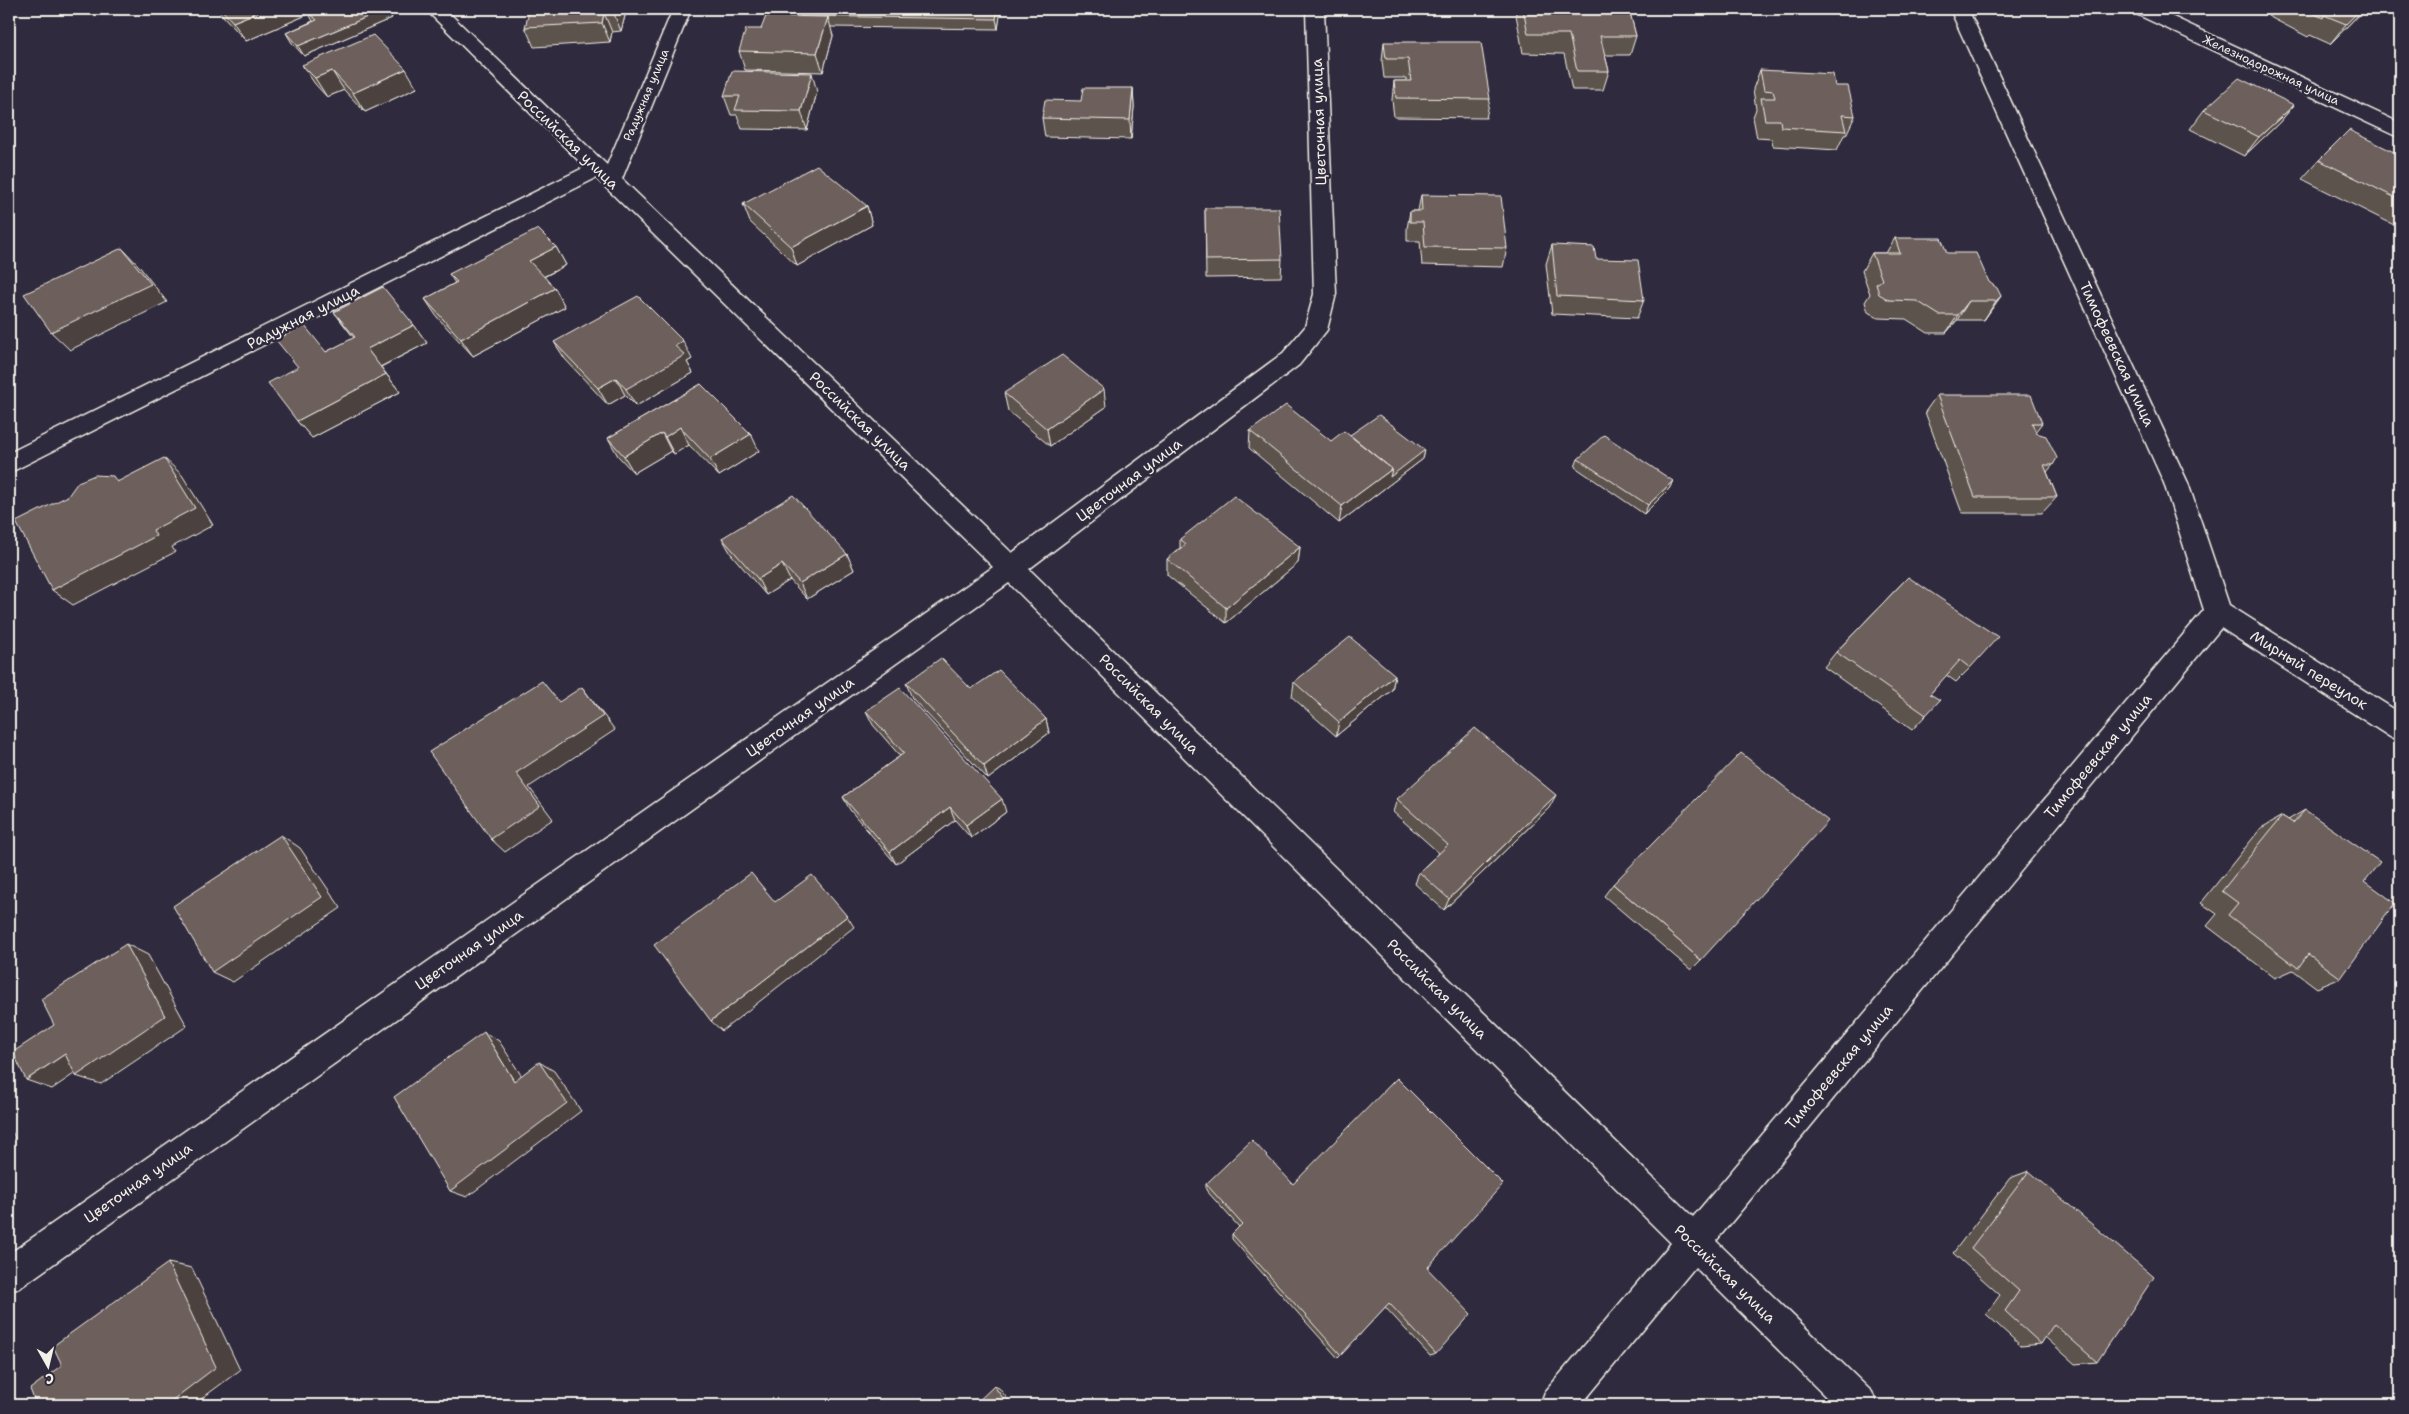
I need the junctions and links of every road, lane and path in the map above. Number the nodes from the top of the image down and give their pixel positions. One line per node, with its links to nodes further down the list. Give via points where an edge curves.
1 (434, 9): 7 (street, Российская улица)
2 (682, 9): 7 (street, Радужная улица)
3 (1315, 9): 9 (street, Цветочная улица, via 1325,294 1316,330 1291,359)
4 (1959, 9): 10 (street, Тимофеевская улица, via 2176,483)
5 (2141, 9): 6 (street, Железнодорожная улица)
6 (2400, 131)
7 (604, 175): 8 (street, Радужная улица); 9 (street, Российская улица)
8 (9, 464)
9 (1011, 568): 12 (street, Российская улица); 13 (street, Цветочная улица)
10 (2218, 612): 11 (street, Мирный переулок); 12 (street, Тимофеевская улица)
11 (2400, 728)
12 (1692, 1243): 14 (street, Тимофеевская улица); 15 (street, Российская улица)
13 (9, 1275)
14 (1558, 1405)
15 (1859, 1405)

